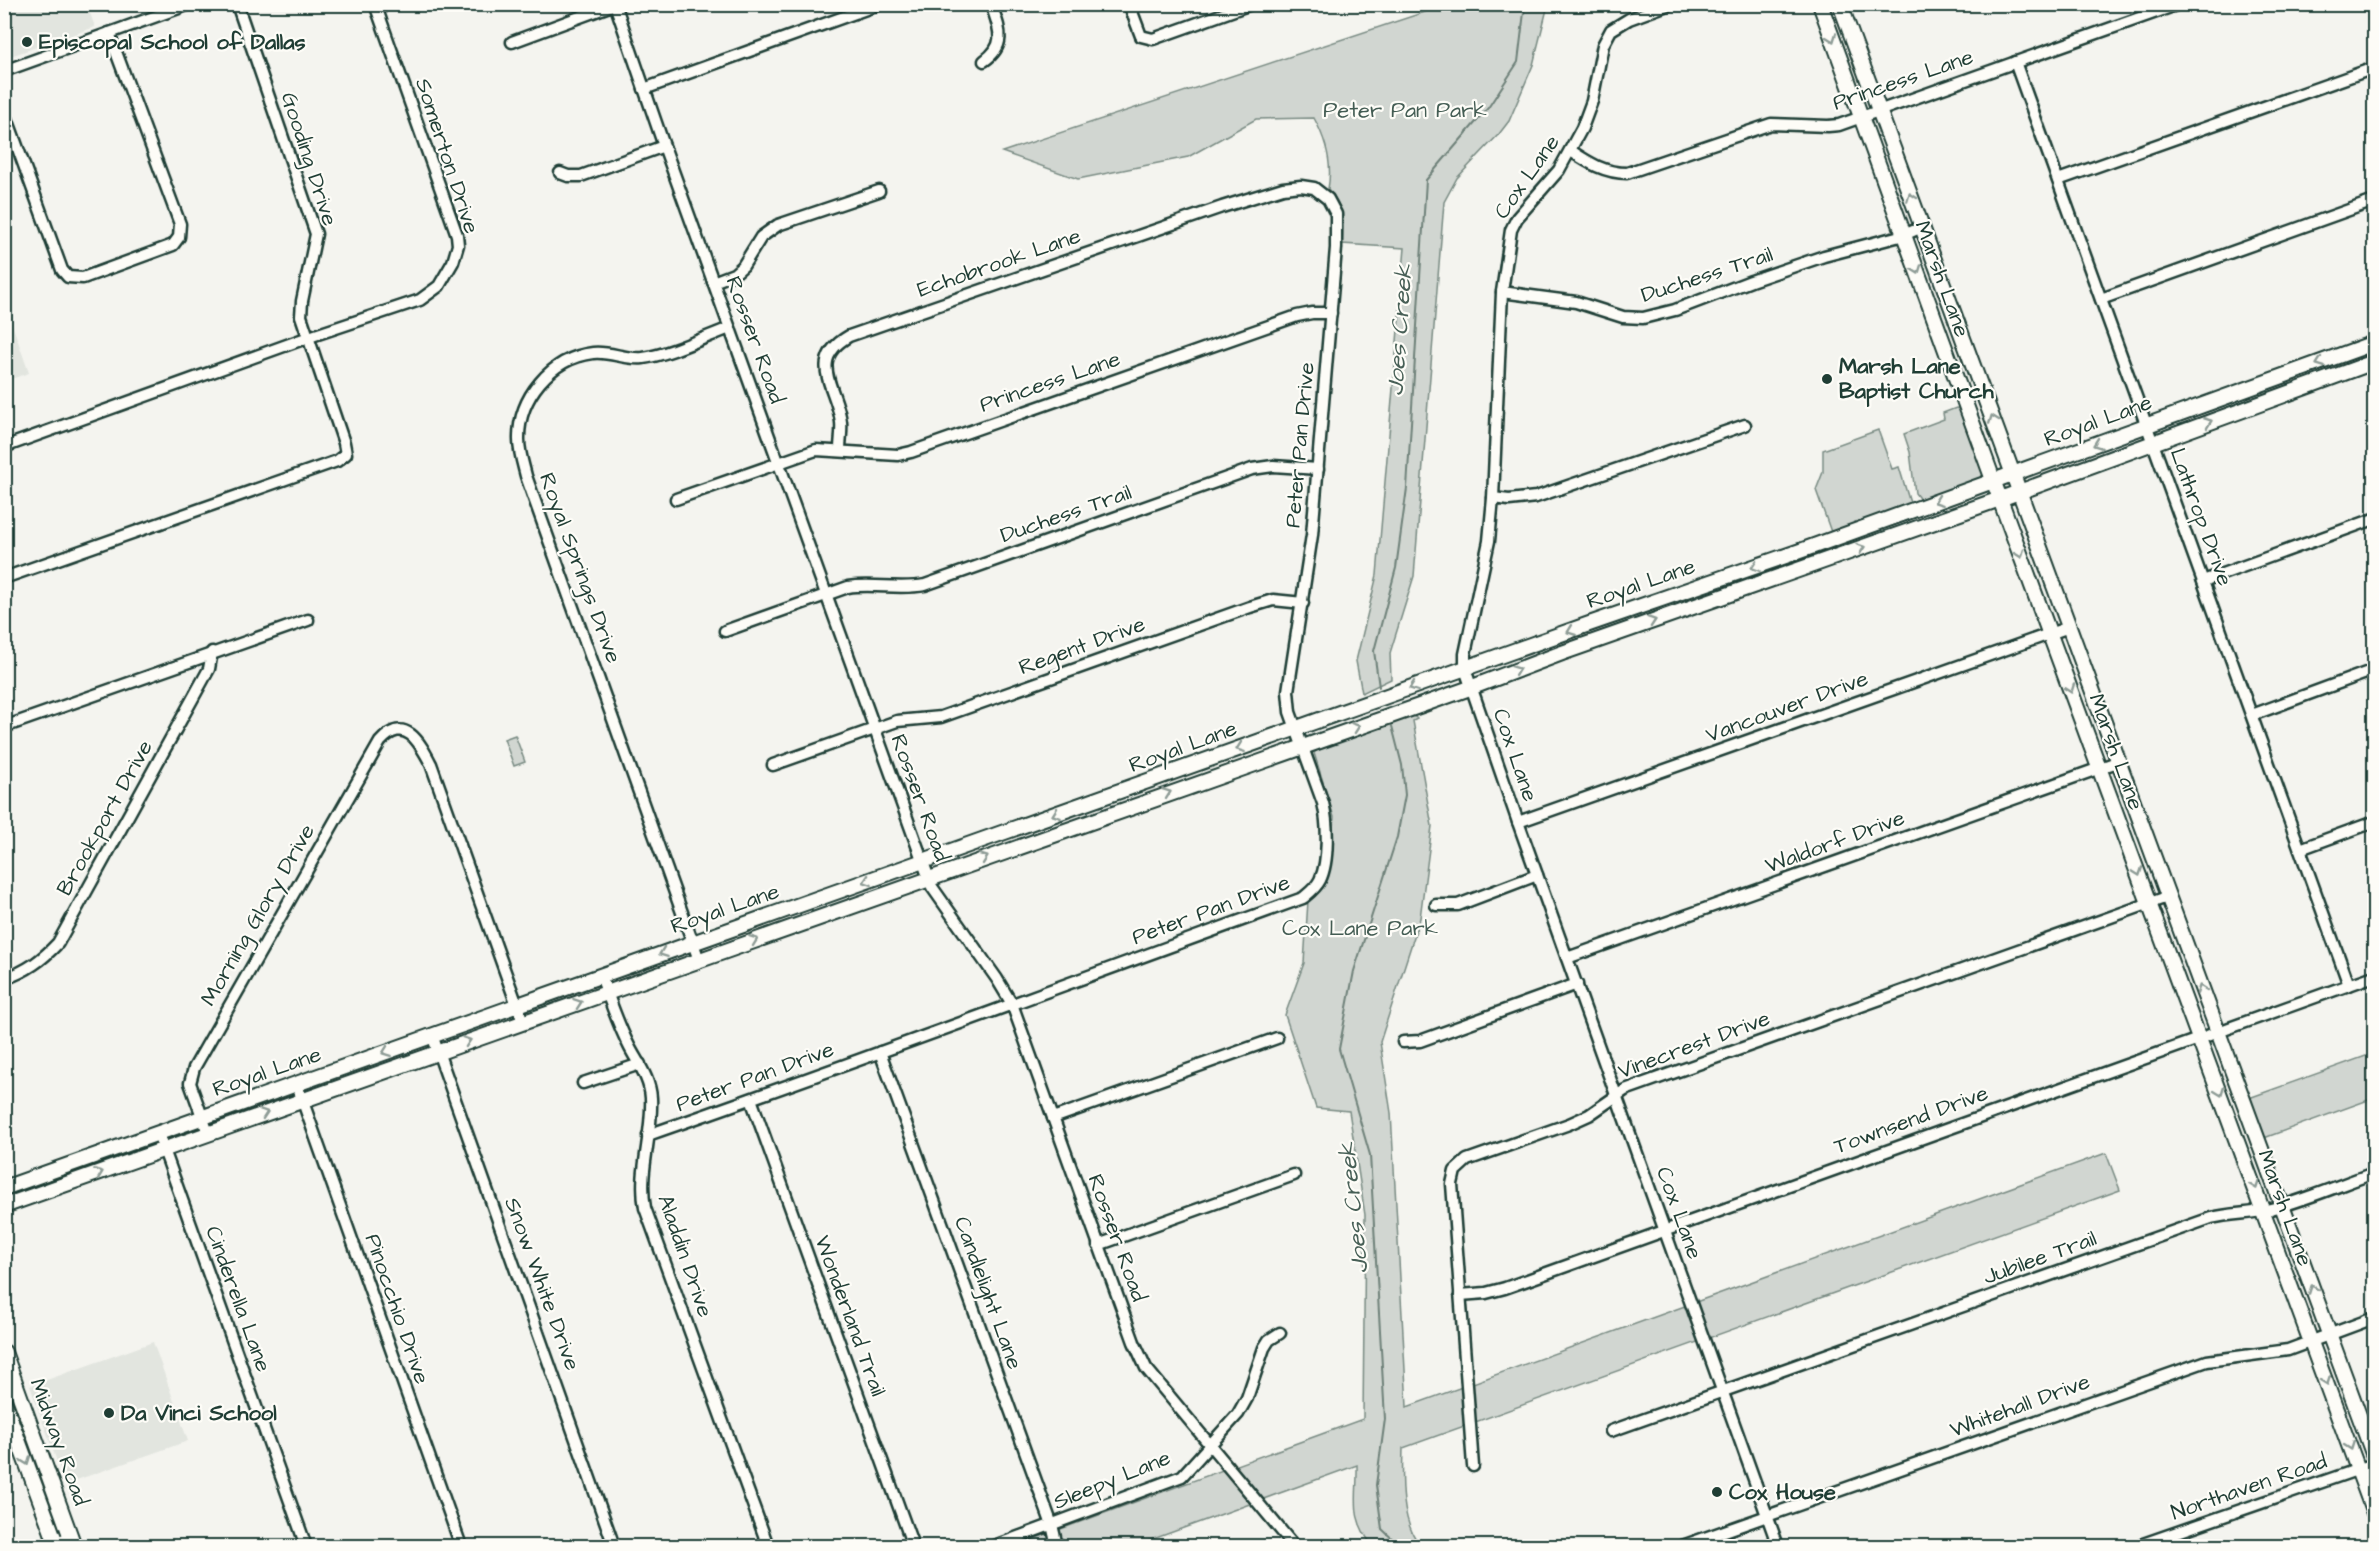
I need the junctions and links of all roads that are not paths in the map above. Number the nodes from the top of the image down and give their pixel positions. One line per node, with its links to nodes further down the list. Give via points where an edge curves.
1 (190, 4): 13 (street)
2 (237, 4): 40 (street, Gooding Drive, via 316,234 302,301 301,316)
3 (375, 4): 40 (street, Somerton Drive, via 452,218 458,245 439,286 420,300)
4 (615, 4): 15 (street); 20 (street, Rosser Road)
5 (880, 4): 20 (street)
6 (991, 4): 16 (street, via 1001,33 998,46)
7 (1129, 4): 8 (street, via 1141,36 1153,39)
8 (1251, 4)
9 (1670, 4): 25 (street, Cox Lane, via 1618,24 1606,37 1592,101)
10 (1820, 4): 23 (main road, Marsh Lane, one-way to 23)
11 (1840, 4): 22 (main road, Marsh Lane)
12 (2179, 4): 17 (street, Princess Lane)
13 (164, 9): 14 (street)
14 (110, 33): 19 (street); 21 (street, via 180,225 179,237 173,245 83,278 68,277 62,270)
15 (512, 42)
16 (984, 62)
17 (2015, 62): 22 (street, Princess Lane); 27 (street, Lathrop Drive)
18 (2374, 68): 27 (street)
19 (4, 71)
20 (644, 89): 24 (street, Rosser Road)
21 (4, 110)
22 (1879, 110): 23 (street, Princess Lane); 31 (main road, Marsh Lane, one-way to 22)
23 (1861, 117): 25 (street, Princess Lane, via 1828,126 1762,126 1627,173 1604,170); 32 (main road, Marsh Lane)
24 (664, 146): 26 (street, via 581,176); 33 (street, Rosser Road)
25 (1571, 151): 34 (street, Cox Lane, via 1513,224)
26 (560, 173)
27 (2058, 180): 35 (street, Lathrop Drive)
28 (1283, 188): 38 (street, Peter Pan Drive, via 1314,188 1323,193 1336,214); 47 (street, Echobrook Lane, via 838,342 825,367 841,422)
29 (879, 191): 33 (street, via 778,225 761,237 734,274)
30 (2374, 201): 35 (street)
31 (1922, 227): 32 (street, Duchess Trail); 36 (main road, Marsh Lane)
32 (1904, 235): 34 (street, Duchess Trail, via 1824,256 1643,318 1623,317 1576,302); 37 (main road, Marsh Lane, one-way to 37)
33 (713, 282): 39 (street, Rosser Road)
34 (1502, 292): 53 (street, Cox Lane)
35 (2101, 298): 44 (street, Lathrop Drive)
36 (1951, 306): 37 (main road); 50 (main road, Marsh Lane, one-way to 36)
37 (1932, 312): 51 (main road, Marsh Lane)
38 (1331, 314): 47 (street, Princess Lane, via 1297,316 911,452 878,455); 49 (street, Peter Pan Drive)
39 (730, 328): 48 (street, Rosser Road); 90 (street, Royal Springs Drive, via 653,356 632,358 591,353 555,367 526,405 519,439 526,476)
40 (309, 337): 46 (street, Somerton Drive); 59 (street, Gooding Drive, via 346,454 337,461)
41 (2374, 343): 44 (main road, Royal Lane, one-way to 44)
42 (2374, 362): 45 (main road, Royal Lane, one-way to 42)
43 (1745, 425): 53 (street, via 1536,497)
44 (2147, 425): 45 (street, Lathrop Drive); 50 (main road, Royal Lane, one-way to 50)
45 (2153, 442): 52 (main road, Royal Lane); 60 (street, Lathrop Drive)
46 (4, 447)
47 (840, 450): 48 (street, Princess Lane, via 816,450)
48 (778, 461): 54 (street, Princess Lane); 61 (street, Rosser Road)
49 (1318, 469): 61 (street, Duchess Trail, via 1252,469 925,585 860,585); 62 (street, Peter Pan Drive)
50 (2013, 474): 51 (main road, Royal Lane); 52 (main road, Marsh Lane)
51 (1994, 481): 55 (main road, Marsh Lane); 57 (main road, Royal Lane, one-way to 57)
52 (2019, 492): 55 (main road, Royal Lane); 65 (main road, Marsh Lane)
53 (1493, 498): 70 (street, Cox Lane, via 1489,541)
54 (676, 499)
55 (2000, 499): 58 (main road, Royal Lane, one-way to 55); 67 (main road, Marsh Lane, one-way to 67)
56 (2374, 519): 60 (street)
57 (1800, 551): 58 (main road); 64 (main road, Royal Lane, one-way to 64)
58 (1806, 567): 68 (main road, Royal Lane, one-way to 58)
59 (4, 578)
60 (2203, 581): 73 (street, Lathrop Drive)
61 (826, 595): 66 (street, Duchess Trail); 75 (street, Rosser Road)
62 (1303, 603): 75 (street, Regent Drive, via 1273,600 941,717 910,718); 76 (street, Peter Pan Drive, via 1288,691)
63 (308, 620): 69 (street)
64 (1592, 623): 68 (main road); 70 (main road, Royal Lane, one-way to 70)
65 (2068, 627): 67 (street, Vancouver Drive); 78 (main road, Marsh Lane)
66 (725, 631)
67 (2050, 634): 80 (main road, Marsh Lane, one-way to 80); 81 (street, Vancouver Drive)
68 (1597, 640): 72 (main road, Royal Lane, one-way to 68)
69 (212, 652): 74 (street); 95 (street, Brookport Drive, via 209,669 58,943 27,970)
70 (1465, 669): 72 (street, Cox Lane); 76 (main road, Royal Lane, one-way to 76)
71 (2374, 670): 73 (street)
72 (1470, 687): 77 (main road, Royal Lane, one-way to 72); 81 (street, Cox Lane)
73 (2252, 715): 83 (street, Lathrop Drive)
74 (4, 726)
75 (874, 728): 79 (street, Regent Drive); 84 (street, Rosser Road)
76 (1295, 729): 77 (street, Peter Pan Drive); 84 (main road, Royal Lane, one-way to 84)
77 (1301, 746): 86 (main road, Royal Lane, one-way to 77); 99 (street, Peter Pan Drive, via 1326,817 1323,872 1311,892)
78 (2117, 762): 80 (street, Waldorf Drive); 87 (main road, Marsh Lane)
79 (773, 765)
80 (2099, 768): 88 (main road, Marsh Lane, one-way to 88); 91 (street, Waldorf Drive)
81 (1518, 822): 85 (street, Cox Lane)
82 (2374, 822): 83 (street)
83 (2301, 849): 97 (street, Lathrop Drive)
84 (922, 862): 86 (street, Rosser Road); 90 (main road, Royal Lane, one-way to 90)
85 (1537, 875): 89 (street, via 1458,905); 91 (street, Cox Lane)
86 (928, 878): 92 (main road, Royal Lane, one-way to 86); 99 (street, Rosser Road, via 936,896)
87 (2167, 897): 88 (street, Vinecrest Drive); 102 (main road, Marsh Lane, one-way to 87)
88 (2149, 903): 104 (main road, Marsh Lane); 112 (street, Vinecrest Drive)
89 (1436, 905)
90 (693, 943): 92 (street, Royal Springs Drive); 93 (main road, Royal Lane, one-way to 93)
91 (1567, 958): 96 (street, Cox Lane)
92 (699, 960): 98 (main road, Royal Lane)
93 (601, 976): 98 (street, Aladdin Drive); 100 (main road, Royal Lane)
94 (2374, 976): 97 (street, Townsend Drive)
95 (4, 979)
96 (1576, 984): 106 (street, via 1420,1041); 112 (street, Cox Lane)
97 (2349, 985): 102 (street, Townsend Drive)
98 (608, 993): 101 (main road, Royal Lane, one-way to 98); 109 (street, Aladdin Drive)
99 (1012, 1004): 108 (street, Peter Pan Drive); 116 (street, Rosser Road)
100 (516, 1007): 101 (street); 103 (main road, Royal Lane); 115 (street, Morning Glory Drive, via 431,764 413,735 399,730 380,742 194,1068 190,1083)
101 (523, 1022): 107 (main road, Royal Lane, one-way to 101)
102 (2218, 1032): 104 (street, Townsend Drive); 126 (main road, Marsh Lane)
103 (432, 1035): 107 (street, Snow White Drive); 111 (main road, Royal Lane, one-way to 111)
104 (2199, 1037): 128 (main road, Marsh Lane, one-way to 128); 129 (street, Townsend Drive)
105 (1277, 1038): 116 (street)
106 (1403, 1042)
107 (438, 1051): 114 (main road, Royal Lane); 154 (street, Snow White Drive)
108 (880, 1053): 113 (street, Peter Pan Drive); 149 (street, Candlelight Lane)
109 (640, 1064): 110 (street); 119 (street, Aladdin Drive, via 650,1087)
110 (583, 1083)
111 (297, 1085): 114 (street, Pinocchio Drive); 115 (main road, Royal Lane)
112 (1615, 1095): 129 (street, Cox Lane); 131 (street, Vinecrest Drive, via 1569,1124 1460,1165 1452,1184)
113 (752, 1099): 119 (street, Peter Pan Drive); 156 (street, Wonderland Trail)
114 (302, 1100): 117 (main road, Royal Lane, one-way to 114); 153 (street, Pinocchio Drive)
115 (202, 1116): 117 (street, Morning Glory Drive); 118 (main road, Royal Lane)
116 (1053, 1118): 130 (street, Rosser Road)
117 (208, 1132): 120 (main road, Royal Lane)
118 (158, 1133): 120 (street, Cinderella Lane); 121 (main road, Royal Lane)
119 (648, 1135): 155 (street, Aladdin Drive, via 642,1178 645,1208)
120 (164, 1148): 124 (main road, Royal Lane, one-way to 120); 152 (street, Cinderella Lane)
121 (71, 1165): 124 (main road); 125 (main road, Royal Lane)
122 (2374, 1173): 126 (street, Jubilee Trail)
123 (1294, 1175): 130 (street)
124 (78, 1181): 127 (main road, Royal Lane)
125 (4, 1188)
126 (2283, 1205): 128 (street, Jubilee Trail); 134 (main road, Marsh Lane, one-way to 126)
127 (4, 1206)
128 (2264, 1210): 135 (main road, Marsh Lane); 137 (street, Jubilee Trail, via 2211,1218)
129 (1664, 1230): 131 (street, Townsend Drive, via 1505,1288); 137 (street, Cox Lane)
130 (1098, 1245): 142 (street, Rosser Road, via 1146,1368)
131 (1460, 1294): 145 (street, Vinecrest Drive)
132 (2374, 1318): 134 (street, Whitehall Drive)
133 (1280, 1333): 142 (street, Sleepy Lane, via 1264,1348 1238,1414)
134 (2330, 1335): 135 (street, Whitehall Drive); 143 (main road, Marsh Lane)
135 (2312, 1341): 146 (main road, Marsh Lane, one-way to 146); 148 (street, Whitehall Drive, via 2272,1353 2206,1361)
136 (4, 1352): 139 (main road, Midway Road)
137 (1722, 1392): 141 (street, Jubilee Trail); 148 (street, Cox Lane)
138 (4, 1402): 140 (main road, Midway Road)
139 (26, 1413): 140 (street); 150 (main road, Midway Road)
140 (8, 1419): 151 (main road, Midway Road, one-way to 151)
141 (1611, 1431)
142 (1210, 1446): 149 (street, Sleepy Lane, via 1182,1476); 159 (street, Rosser Road)
143 (2374, 1456)
144 (2374, 1464): 146 (street, Northaven Road)
145 (1473, 1466)
146 (2359, 1470): 147 (main road, Marsh Lane); 162 (street, Northaven Road)
147 (2374, 1514)
148 (1767, 1516): 160 (street, Whitehall Drive); 161 (street, Cox Lane)
149 (1052, 1525): 157 (street, Sleepy Lane); 158 (street, Candlelight Lane)
150 (72, 1542): 151 (street)
151 (52, 1545)
152 (306, 1546)
153 (461, 1546)
154 (614, 1546)
155 (768, 1546)
156 (913, 1546)
157 (994, 1546)
158 (1057, 1546)
159 (1294, 1546)
160 (1682, 1546)
161 (1778, 1546)
162 (2137, 1546)

